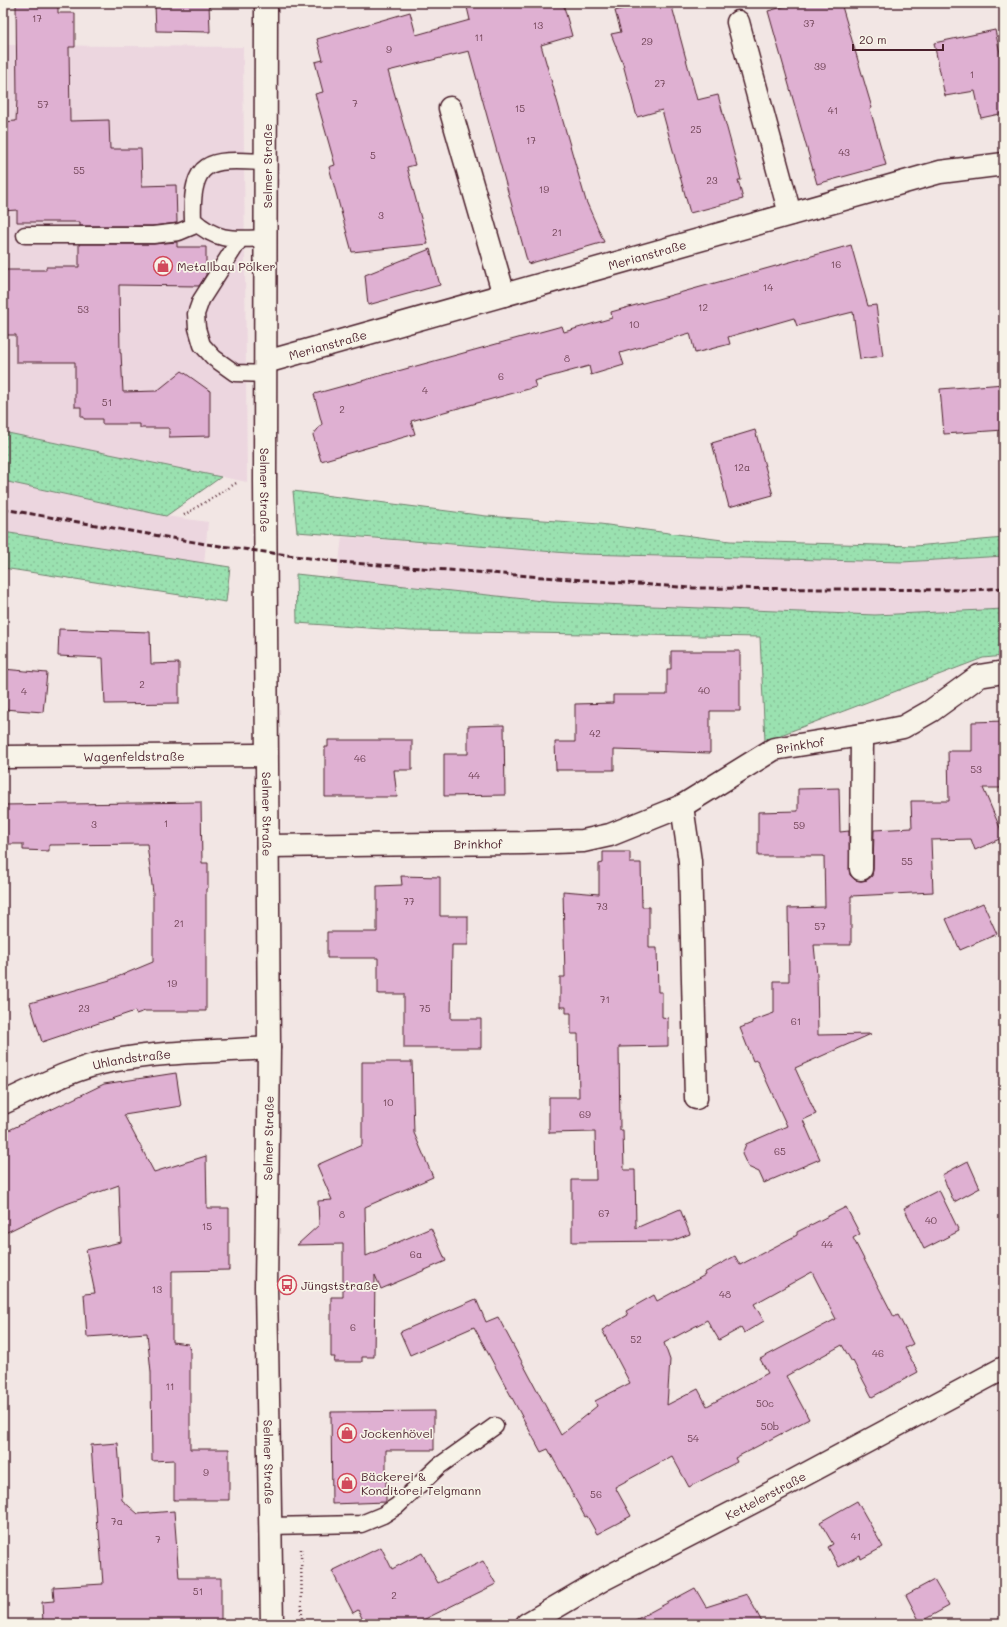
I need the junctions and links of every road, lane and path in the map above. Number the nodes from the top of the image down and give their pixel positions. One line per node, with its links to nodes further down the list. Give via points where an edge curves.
1 (266, 3): 4 (street, Selmer Straße)
2 (738, 22): 6 (street)
3 (450, 108): 11 (street)
4 (266, 162): 7 (lane, via 224,161 207,165 196,178 192,200 193,220); 9 (street, Selmer Straße)
5 (1004, 164): 6 (street, Merianstraße, via 940,172)
6 (790, 214): 11 (street, Merianstraße)
7 (198, 224): 8 (lane, via 179,232 153,235); 10 (lane, via 206,231 225,239)
8 (24, 235)
9 (266, 238): 10 (lane); 12 (street, Selmer Straße)
10 (240, 239): 12 (lane, via 201,300 196,314 197,328 202,345 214,358 235,373)
11 (504, 295): 12 (street, Merianstraße)
12 (266, 368): 17 (street, Selmer Straße)
13 (236, 482): 14 (path)
14 (184, 515)
15 (1004, 672): 16 (street, Brinkhof, via 978,676 931,711 903,727)
16 (862, 735): 19 (street, Brinkhof, via 774,749); 21 (street)
17 (266, 755): 18 (street, Wagenfeldstraße); 20 (street, Selmer Straße)
18 (3, 757)
19 (682, 806): 20 (street, Brinkhof, via 610,835 583,841); 23 (street, via 690,861)
20 (268, 846): 22 (street, Selmer Straße)
21 (862, 869)
22 (269, 1048): 24 (street, Uhlandstraße, via 110,1061 57,1077); 27 (street, Selmer Straße, via 266,1287)
23 (696, 1098)
24 (3, 1103)
25 (1004, 1368): 29 (street, Kettelerstraße, via 602,1580)
26 (494, 1426): 27 (lane, via 439,1466 397,1506 383,1515 361,1524)
27 (270, 1526): 28 (street, Selmer Straße)
28 (272, 1624)
29 (527, 1624)

